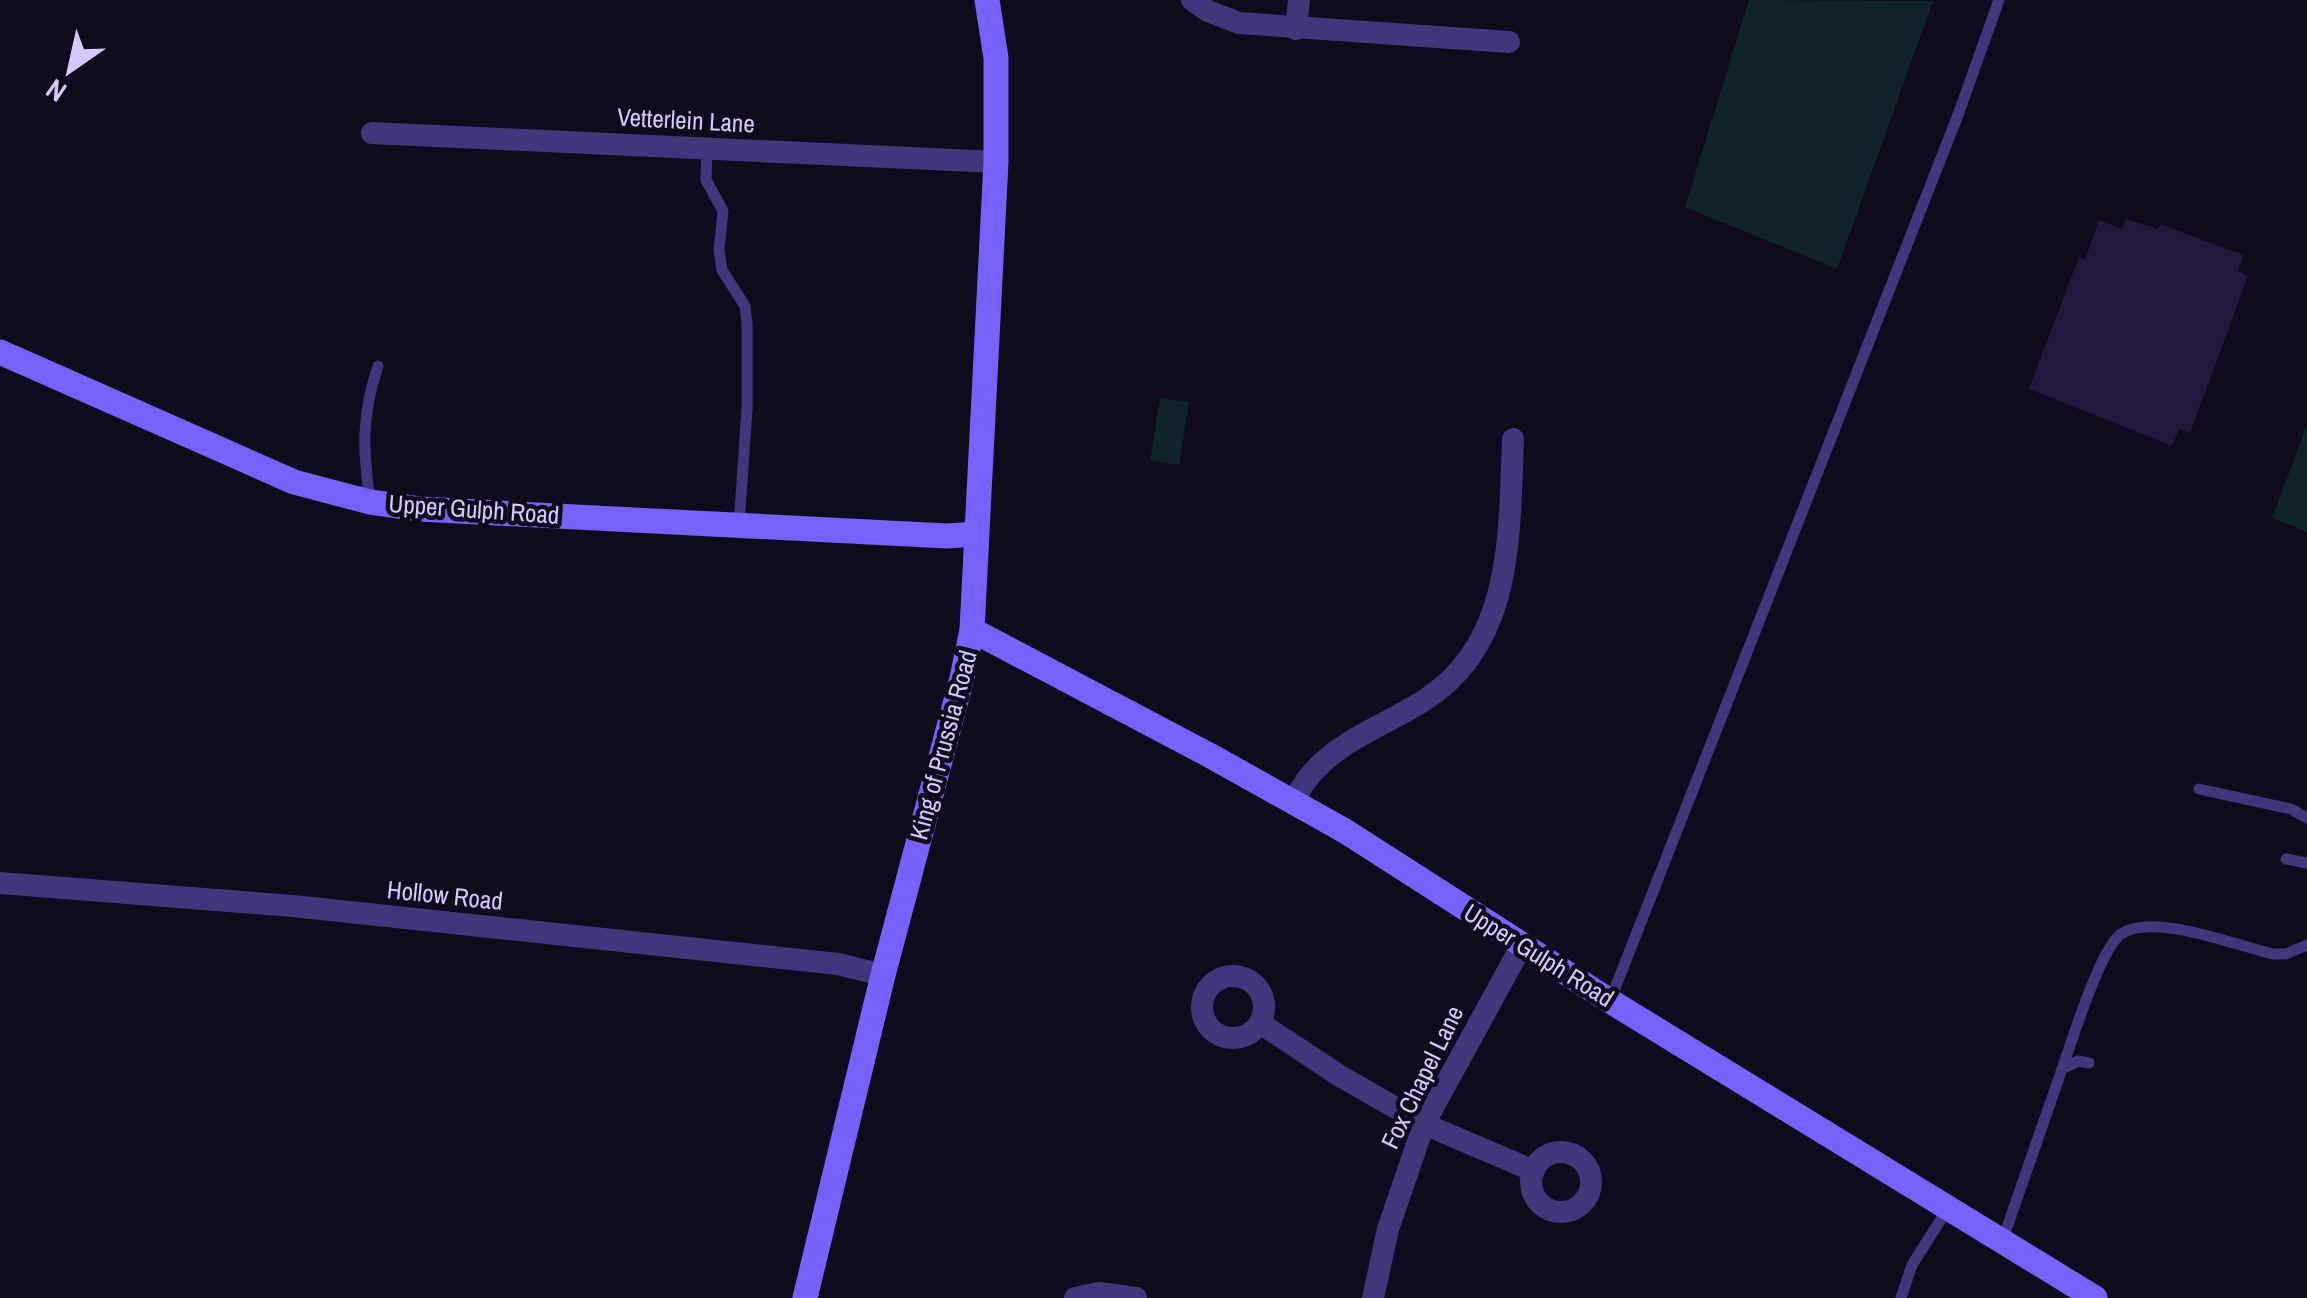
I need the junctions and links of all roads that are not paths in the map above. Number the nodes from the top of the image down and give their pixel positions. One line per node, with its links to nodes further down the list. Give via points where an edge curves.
1 (987, 0): 9 (street, King of Prussia Road, via 996,58)
2 (1192, 0): 5 (street, via 1239,23)
3 (1299, 0): 5 (street)
4 (2000, 0): 26 (lane)
5 (1296, 28): 6 (street)
6 (1509, 42)
7 (372, 133): 8 (street, Vetterlein Lane)
8 (708, 148): 9 (street, Vetterlein Lane); 14 (lane, via 706,180 723,211 722,270 745,306 747,324)
9 (996, 162): 15 (street, King of Prussia Road)
10 (0, 352): 13 (street, Upper Gulph Road, via 294,482)
11 (378, 366): 13 (lane, via 364,421)
12 (1514, 439): 18 (street, via 1509,540 1492,620 1476,651 1425,700 1328,759)
13 (370, 502): 14 (street, Upper Gulph Road)
14 (738, 525): 15 (street, Upper Gulph Road)
15 (976, 534): 16 (street, King of Prussia Road)
16 (972, 630): 18 (street, Upper Gulph Road); 25 (street, King of Prussia Road)
17 (2199, 789): 19 (lane)
18 (1292, 803): 23 (street, Upper Gulph Road)
19 (2307, 818)
20 (2286, 859): 21 (lane)
21 (2307, 863)
22 (0, 883): 25 (street, Hollow Road, via 332,910 838,964)
23 (1522, 945): 26 (street, Upper Gulph Road); 30 (street, Fox Chapel Lane)
24 (2307, 945): 29 (lane, via 2273,954 2169,929 2124,932 2104,958)
25 (883, 975): 34 (street, King of Prussia Road)
26 (1610, 1000): 32 (street, Upper Gulph Road)
27 (1260, 1023): 30 (street)
28 (2089, 1063): 29 (lane)
29 (2062, 1069): 33 (lane)
30 (1424, 1124): 31 (street); 37 (street, Fox Chapel Lane, via 1388,1228)
31 (1534, 1171)
32 (1948, 1208): 33 (street, Upper Gulph Road); 38 (lane, via 1912,1265)
33 (2002, 1242): 39 (street, Upper Gulph Road)
34 (805, 1298)
35 (1075, 1298): 36 (street)
36 (1136, 1298)
37 (1374, 1298)
38 (1901, 1298)
39 (2095, 1298)

